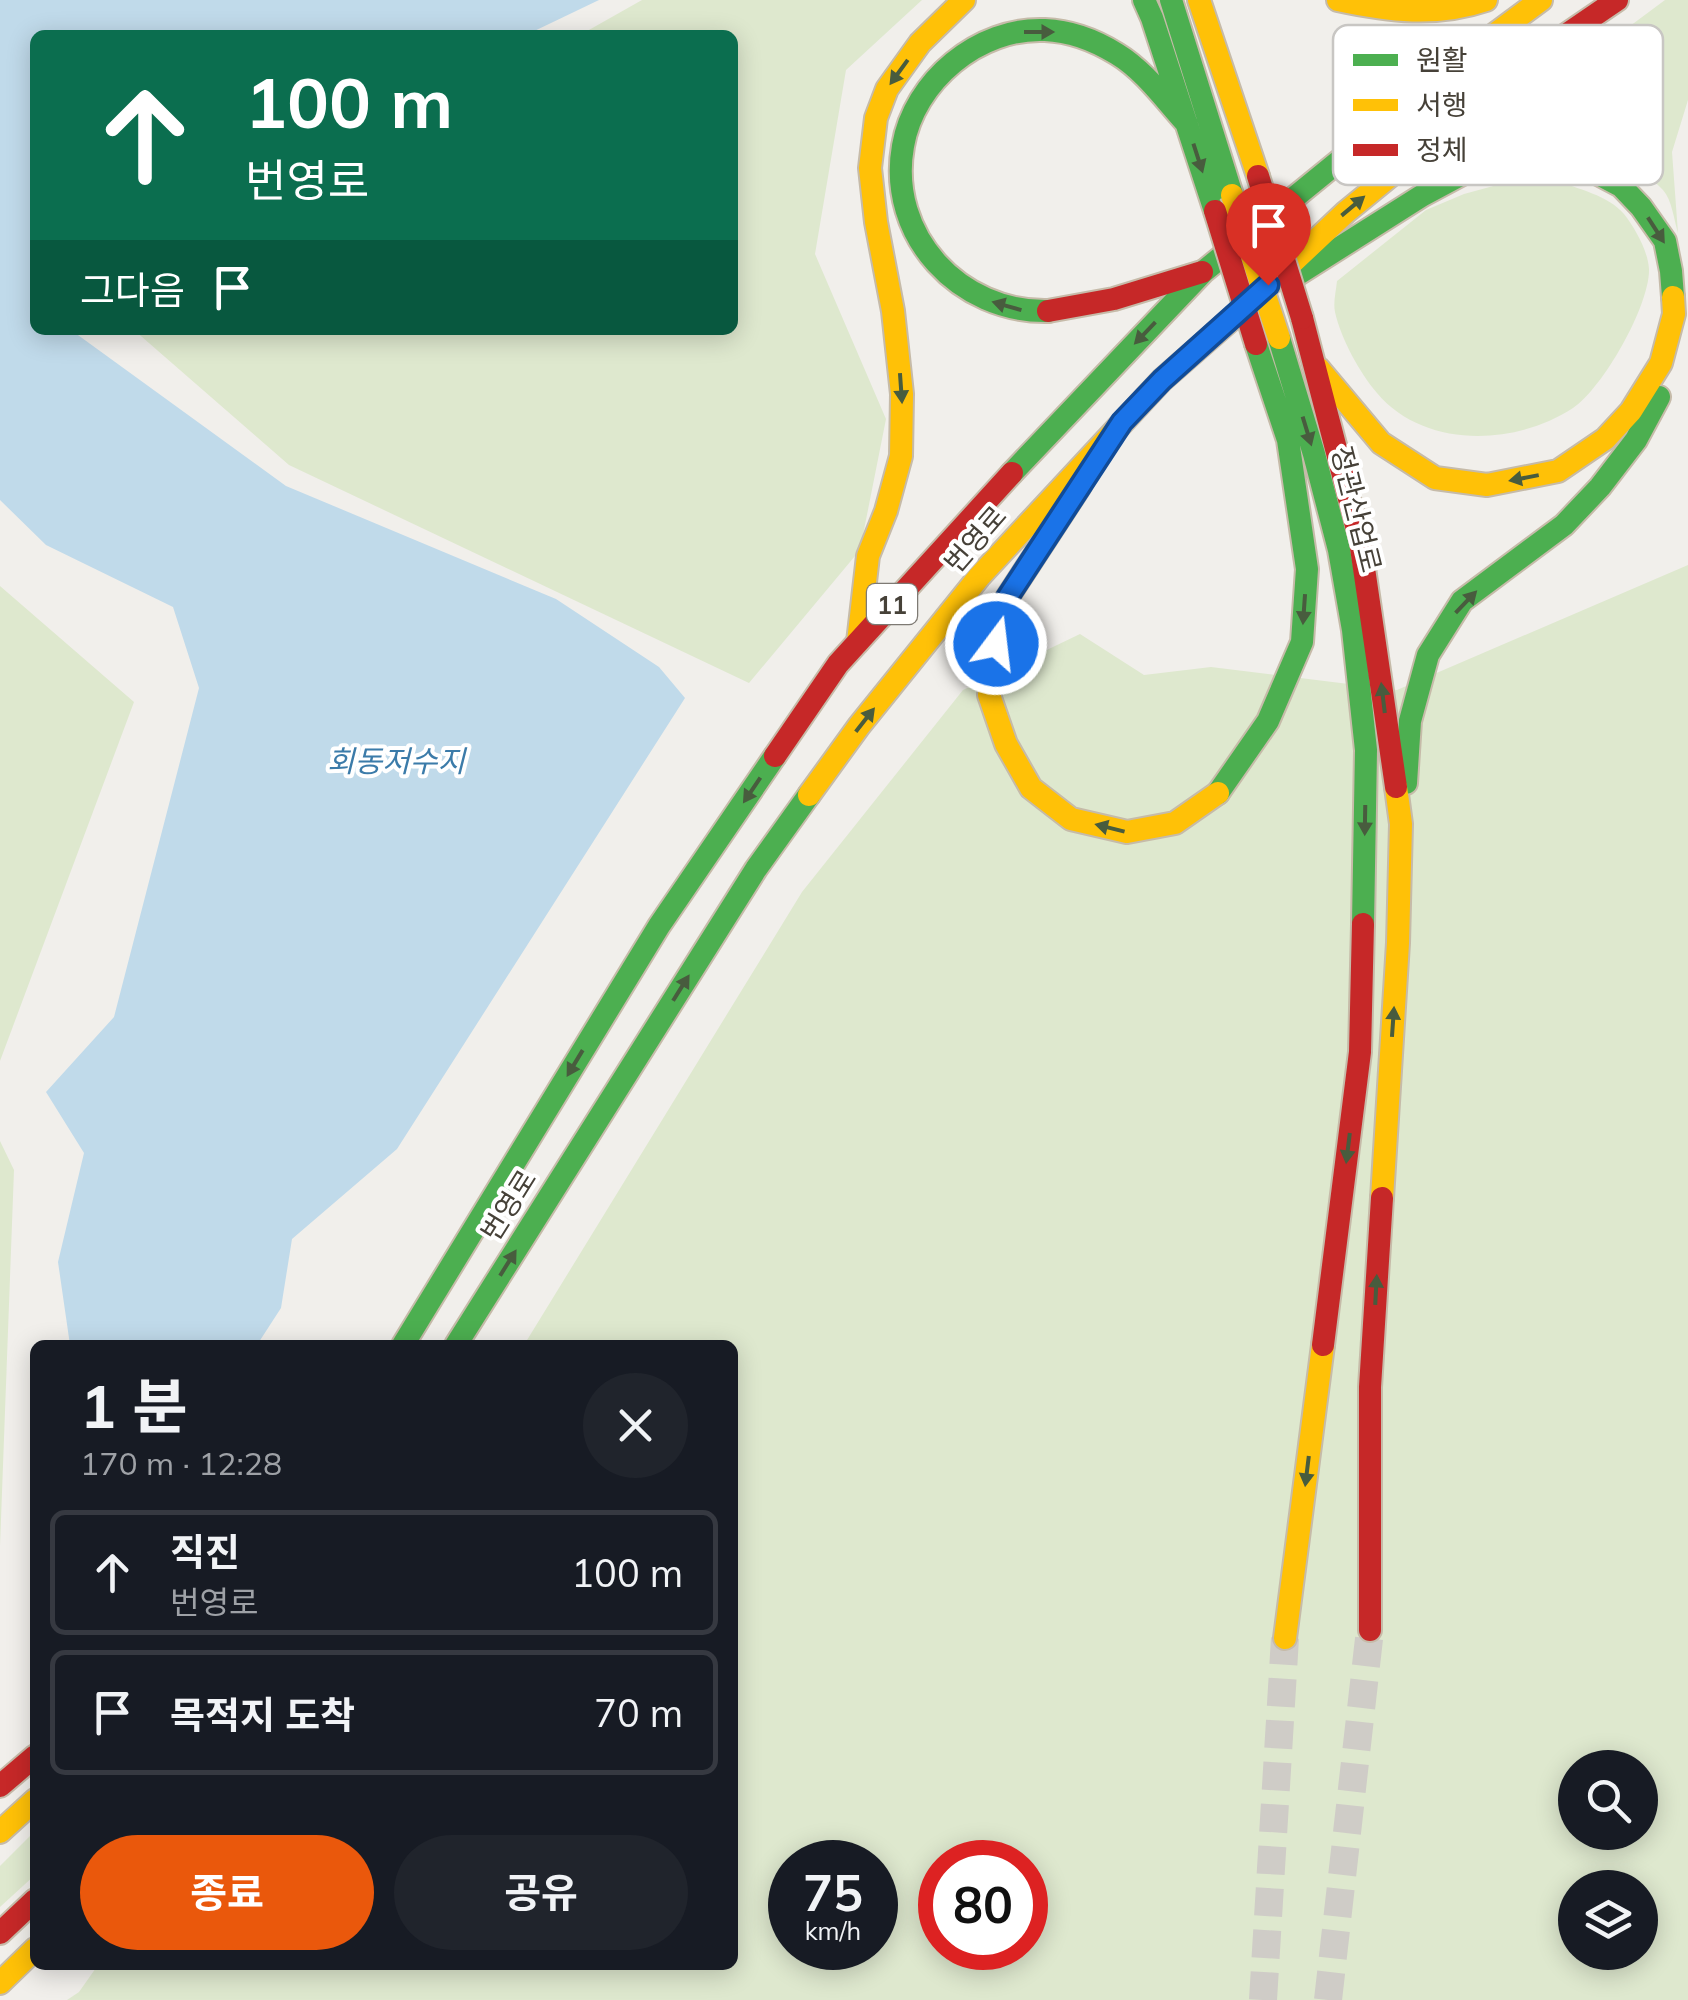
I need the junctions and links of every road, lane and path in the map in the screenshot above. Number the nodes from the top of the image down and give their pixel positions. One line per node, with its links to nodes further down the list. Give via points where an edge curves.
1 (964, 0): 24 (highway, one-way to 24, via 920,43 887,88 876,118 870,168 902,394 901,456 868,556)
2 (1144, 0): 11 (highway)
3 (1170, 0): 16 (highway)
4 (1200, 0): 21 (highway, 정관산업로, bridge)
5 (1338, 0): 6 (highway, via 1415,12 1455,11)
6 (1486, 0)
7 (1541, 0): 9 (highway, 번영로 / 11)
8 (1617, 0): 10 (highway, 번영로 / 11, one-way to 8)
9 (1506, 25)
10 (1580, 25)
11 (1187, 124): 16 (highway, one-way to 16); 17 (highway, one-way to 11, via 1068,310 1022,311 978,298 940,271 914,233 900,189 902,143 918,100 948,64 1003,36 1033,30 1080,36 1122,56)
12 (1333, 165): 17 (highway, 번영로 / 11)
13 (1378, 185): 18 (highway, 번영로 / 11, one-way to 13)
14 (1442, 185): 18 (highway, one-way to 14)
15 (1619, 185): 21 (highway, one-way to 21, via 1665,241 1674,314 1660,364 1631,411 1604,440 1558,471 1488,485 1435,478 1381,442)
16 (1224, 203): 20 (highway, bridge)
17 (1203, 272): 24 (highway, 번영로 / 11, one-way to 24)
18 (1243, 309): 22 (highway, 번영로 / 11)
19 (1688, 320): 26 (highway, one-way to 19, via 1410,722 1428,655 1462,601 1564,525 1600,487 1636,440)
20 (1267, 341): 23 (highway); 25 (highway, 정관산업로, one-way to 25, via 1339,550)
21 (1312, 361): 26 (highway, 정관산업로, one-way to 21, via 1360,541)
22 (1122, 422): 23 (highway, one-way to 22, via 1307,570 1302,642 1268,721 1216,795 1175,823 1127,832 1071,819 1030,788 989,695 1007,598); 30 (highway, 번영로 / 11, one-way to 22, via 756,869 859,726 980,577)
23 (1288, 440): 25 (highway)
24 (858, 642): 27 (highway, 번영로 / 11, one-way to 27, via 659,926)
25 (1358, 678): 32 (highway, 정관산업로, one-way to 32, via 1366,750 1360,1052)
26 (1401, 824): 31 (highway, 정관산업로, one-way to 26, via 1370,1388)
27 (426, 1308): 28 (highway, 번영로 / 11); 29 (highway, 번영로 / 11)
28 (400, 1340)
29 (406, 1340)
30 (459, 1340)
31 (1370, 1630)
32 (1285, 1638)
33 (30, 1760): 34 (highway)
34 (0, 1786)
35 (30, 1805): 36 (highway)
36 (0, 1832)
37 (30, 1905): 38 (highway)
38 (0, 1933)
39 (30, 1954): 40 (highway)
40 (0, 1983)

